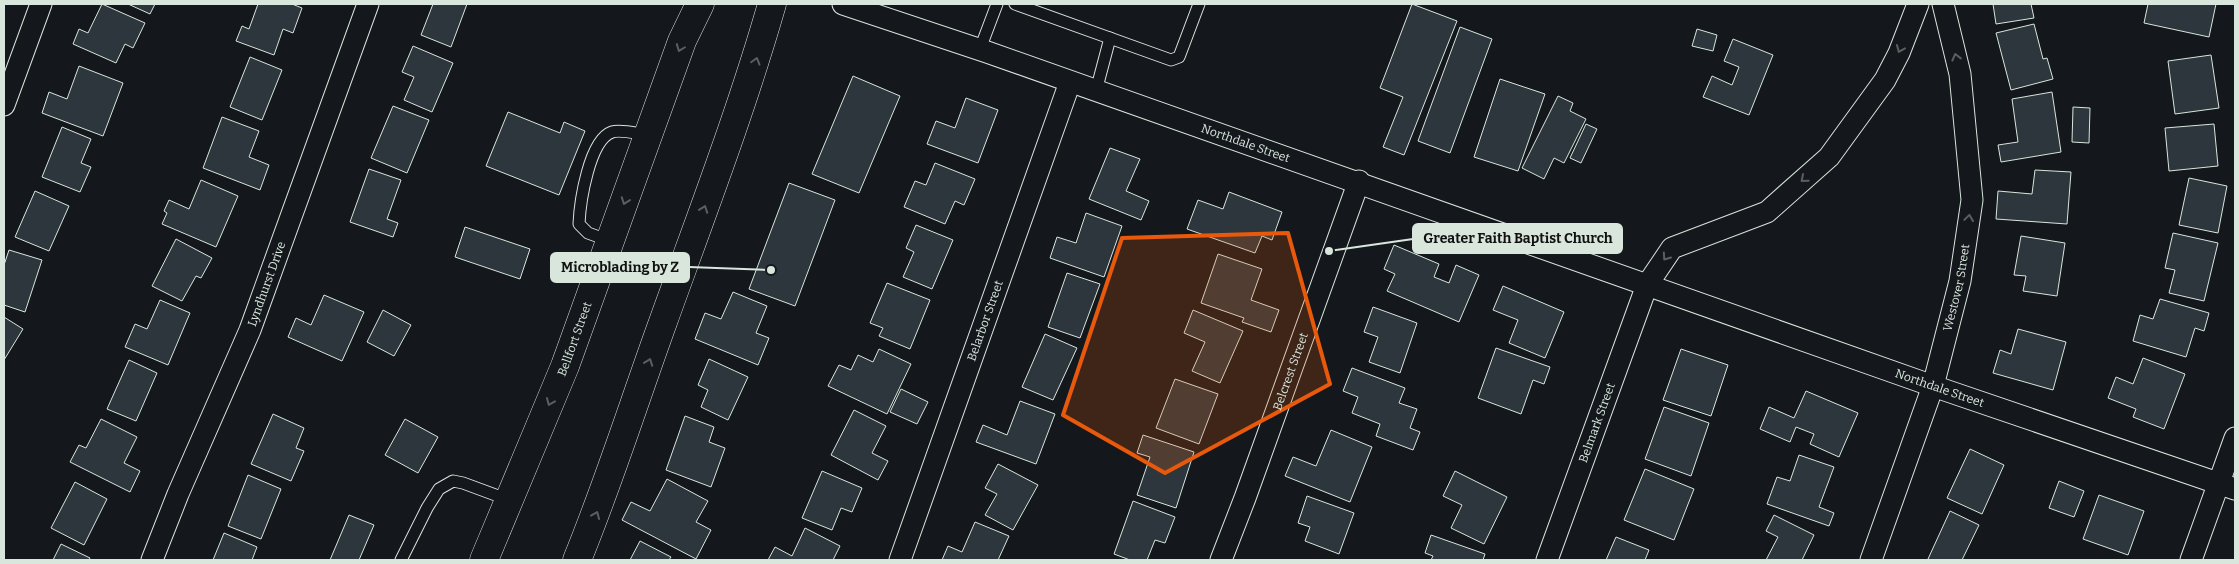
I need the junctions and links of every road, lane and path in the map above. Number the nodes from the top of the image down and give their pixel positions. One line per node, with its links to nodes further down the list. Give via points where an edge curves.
1 (42, 4): 15 (street)
2 (368, 4): 24 (street, Lyndhurst Drive, via 250,330)
3 (700, 4): 16 (main road, Bellfort Street, one-way to 16, via 682,42)
4 (772, 4): 27 (main road, one-way to 4, via 600,506 642,378 752,74)
5 (843, 4): 12 (street, Northdale Street)
6 (998, 4): 12 (lane)
7 (1015, 4): 11 (lane)
8 (1199, 4): 11 (lane, via 1179,57 1171,60)
9 (1918, 4): 19 (street, one-way to 19, via 1885,80 1829,157 1767,212 1672,248)
10 (1943, 4): 20 (street, Westover Street, one-way to 10, via 1960,281 1972,200 1960,74)
11 (1110, 38): 14 (lane)
12 (980, 49): 13 (street, Northdale Street)
13 (1070, 82): 14 (street, Northdale Street); 28 (street, Belarbor Street)
14 (1096, 91): 17 (street, Northdale Street)
15 (4, 105)
16 (648, 135): 18 (main road, Bellfort Street, one-way to 18); 18 (lane, via 614,131 602,138 592,162 580,200 579,224 588,233)
17 (1359, 181): 19 (street, Northdale Street); 29 (street, Belcrest Street)
18 (610, 241): 23 (main road, Bellfort Street, one-way to 23, via 565,366)
19 (1646, 285): 20 (street, Northdale Street); 30 (street, Belmark Street)
20 (1933, 386): 22 (street, Northdale Street); 31 (street, Westover Street)
21 (2235, 438): 22 (street)
22 (2227, 486): 32 (street)
23 (509, 500): 25 (lane, via 453,481 440,489 427,508); 26 (main road, Bellfort Street)
24 (152, 560)
25 (401, 560)
26 (484, 560)
27 (577, 560)
28 (900, 560)
29 (1221, 560)
30 (1548, 560)
31 (1871, 560)
32 (2191, 560)

